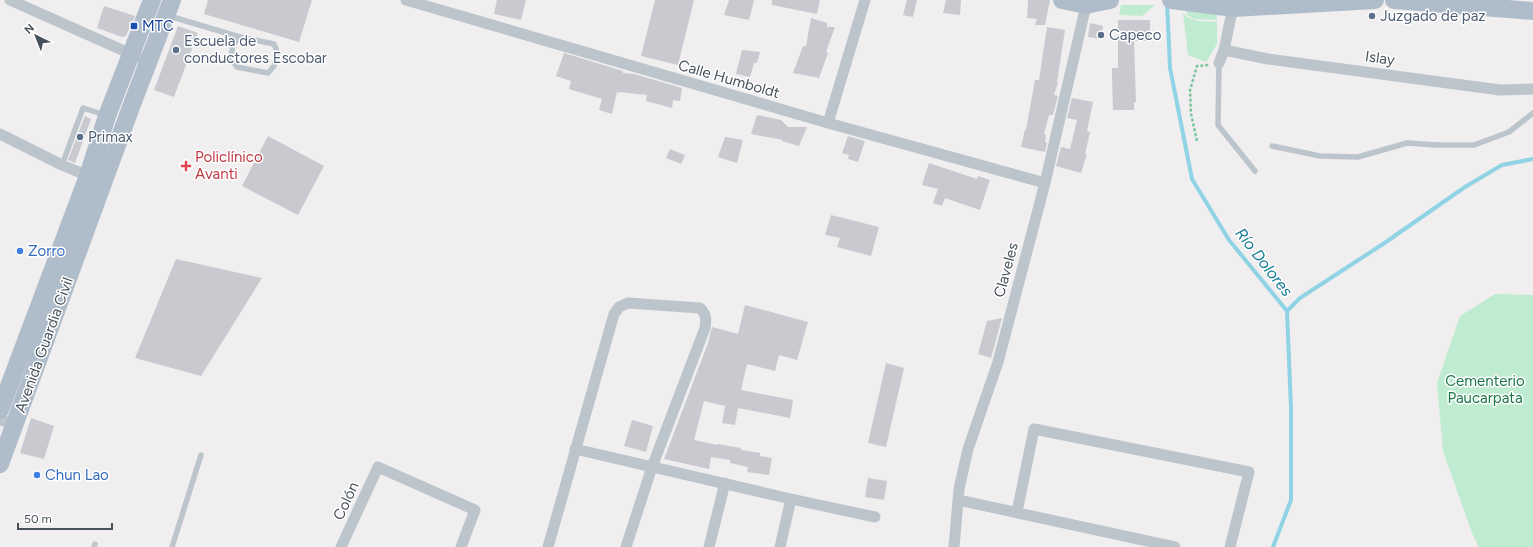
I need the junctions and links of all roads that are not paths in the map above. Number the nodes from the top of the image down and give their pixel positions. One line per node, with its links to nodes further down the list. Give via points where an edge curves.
1 (10, 0): 16 (street)
2 (152, 0): 16 (main road, Avenida Guardia Civil)
3 (406, 0): 22 (street, Calle Humboldt)
4 (865, 0): 22 (street)
5 (1062, 0): 10 (main road)
6 (1110, 0): 10 (main road)
7 (1375, 0): 11 (main road)
8 (1394, 0): 13 (main road)
9 (1178, 1): 11 (main road)
10 (1086, 3): 28 (street, Claveles)
11 (1234, 4): 15 (street)
12 (169, 7): 14 (lane); 17 (main road, Avenida Guardia Civil)
13 (1533, 11)
14 (240, 37): 14 (lane, via 233,46 231,59 237,67 268,73 274,66 278,54 274,44)
15 (1224, 50): 18 (street); 19 (street, Islay, via 1268,59 1500,90)
16 (132, 54): 17 (street); 21 (main road, Avenida Guardia Civil)
17 (149, 62): 27 (main road, Avenida Guardia Civil)
18 (1219, 63): 26 (lane, via 1218,125)
19 (1533, 89)
20 (1533, 113): 24 (lane, via 1509,132 1474,145 1407,143 1358,157 1320,156)
21 (107, 116): 25 (lane, via 83,108); 27 (main road, Avenida Guardia Civil)
22 (828, 123): 28 (street, Calle Humboldt)
23 (0, 134): 25 (street)
24 (1272, 146)
25 (62, 165): 27 (street)
26 (1255, 171)
27 (96, 179): 29 (main road, Avenida Guardia Civil); 30 (main road, Avenida Guardia Civil)
28 (1045, 183): 37 (street, Claveles, via 998,362 968,449)
29 (0, 410)
30 (7, 422): 33 (main road, Avenida Guardia Civil)
31 (575, 449): 34 (street); 34 (street, via 614,314 619,307 628,303 700,308 706,319 705,328); 43 (street)
32 (202, 455): 40 (lane)
33 (0, 464)
34 (652, 467): 35 (street); 44 (street)
35 (725, 483): 36 (street); 45 (street)
36 (791, 499): 39 (street); 46 (street)
37 (958, 500): 38 (street); 47 (street, Claveles)
38 (1017, 512): 48 (street); 49 (street, via 1034,429 1249,472)
39 (875, 516)
40 (172, 547)
41 (341, 547): 42 (street, Colón, via 378,467 476,510)
42 (461, 547)
43 (548, 547)
44 (626, 547)
45 (709, 547)
46 (780, 547)
47 (954, 547)
48 (1175, 547)
49 (1230, 547)

